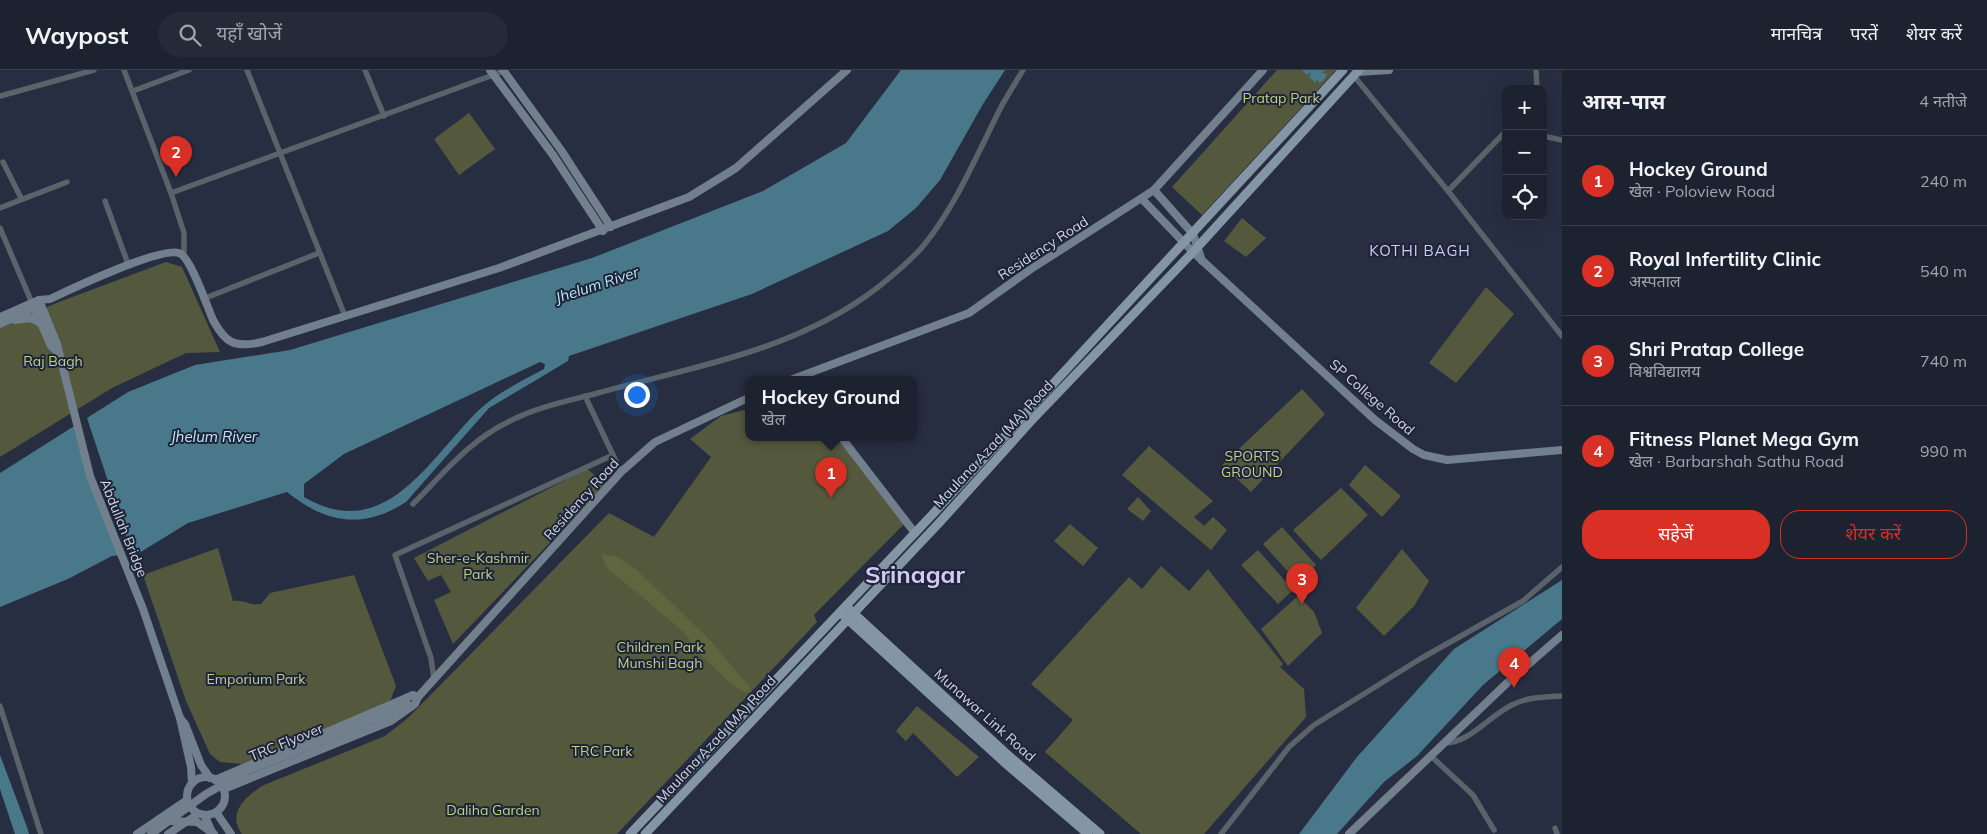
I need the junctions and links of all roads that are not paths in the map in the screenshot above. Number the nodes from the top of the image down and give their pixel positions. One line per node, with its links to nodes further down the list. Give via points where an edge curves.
1 (94, 70): 17 (street)
2 (124, 70): 16 (street)
3 (189, 70): 16 (street)
4 (247, 70): 22 (street)
5 (365, 70): 18 (street)
6 (847, 70): 33 (main road, via 767,143 712,185)
7 (1023, 70): 51 (street, via 952,203 923,246 868,294 840,314 796,336 738,358)
8 (1263, 70): 26 (main road, Residency Road)
9 (1343, 70): 36 (main road, Maulana Azad (MA) Road)
10 (1389, 70): 14 (main road)
11 (1536, 70): 15 (street)
12 (504, 71): 13 (street); 25 (main road)
13 (492, 73): 18 (street); 25 (main road)
14 (1357, 73): 27 (street); 38 (main road, Maulana Azad (MA) Road)
15 (1537, 85)
16 (133, 90): 28 (street)
17 (0, 96)
18 (384, 116): 22 (street)
19 (1502, 135): 27 (street)
20 (1547, 137): 21 (street)
21 (1562, 140)
22 (280, 153): 28 (street); 39 (street)
23 (4, 162): 29 (street)
24 (67, 182): 29 (street)
25 (581, 188): 33 (main road); 35 (main road)
26 (1154, 190): 30 (main road, Residency Road); 36 (main road, SP College Road)
27 (1448, 191): 48 (street)
28 (172, 193): 40 (street, via 184,233)
29 (21, 198): 32 (street)
30 (1142, 199): 37 (main road); 50 (main road, Residency Road, via 1031,269 969,313)
31 (105, 201): 41 (street)
32 (0, 208)
33 (611, 227): 35 (main road)
34 (0, 228): 43 (street)
35 (603, 231): 45 (main road, via 499,268)
36 (1193, 234): 37 (main road, Maulana Azad (MA) Road); 38 (main road, SP College Road)
37 (1185, 243): 38 (main road); 58 (main road, Maulana Azad (MA) Road)
38 (1196, 249): 54 (main road, SP College Road, via 1202,261 1375,420 1424,455 1447,460); 61 (main road, Maulana Azad (MA) Road)
39 (319, 253): 42 (street); 45 (street)
40 (184, 256): 41 (main road, via 172,252); 42 (main road, via 189,260)
41 (128, 264): 43 (main road)
42 (203, 299): 45 (main road, via 225,339 248,345)
43 (37, 304): 44 (main road); 46 (main road); 47 (main road); 49 (main road, via 57,344)
44 (0, 316)
45 (345, 316)
46 (42, 324): 47 (main road, via 28,318); 49 (main road)
47 (0, 325)
48 (1562, 336)
49 (59, 356): 67 (main road, Abdullah Bridge, via 90,476 143,609)
50 (803, 376)
51 (585, 396): 55 (street); 57 (street, via 527,414 477,440 442,471)
52 (745, 399): 56 (main road, Residency Road, via 655,442)
53 (844, 441): 58 (main road)
54 (1562, 450)
55 (612, 455): 56 (street); 63 (street, via 395,555 431,658)
56 (621, 472): 63 (main road, Residency Road)
57 (413, 504)
58 (916, 533): 60 (main road, Maulana Azad (MA) Road)
59 (1562, 567): 88 (street, via 1529,596 1314,724 1289,747)
60 (842, 608): 61 (main road); 84 (main road, Maulana Azad (MA) Road)
61 (850, 616): 85 (main road, Maulana Azad (MA) Road); 86 (main road, Munawar Link Road, via 1004,762); 87 (main road, Munawar Link Road)
62 (1562, 635): 68 (main road)
63 (434, 680): 65 (main road, Residency Road)
64 (1562, 696): 68 (street, via 1513,704 1459,741)
65 (418, 697): 70 (main road, via 413,695); 72 (main road, Residency Road, via 415,704 391,721); 76 (main road, TRC Flyover, bridge, via 393,712 247,771 206,794)
66 (0, 706): 78 (street)
67 (180, 718): 70 (main road, via 201,765); 71 (main road)
68 (1445, 743): 69 (main road)
69 (1432, 756): 77 (street, via 1473,795); 89 (main road)
70 (212, 779): 71 (main road, via 198,779); 72 (main road)
71 (192, 783): 73 (main road)
72 (224, 789): 74 (main road, via 224,802)
73 (187, 800): 75 (main road, via 193,810); 79 (main road)
74 (216, 812): 75 (main road); 83 (main road)
75 (201, 814): 81 (main road); 82 (main road)
76 (169, 821): 80 (main road, TRC Flyover, bridge); 82 (main road, bridge, via 197,822)
77 (1494, 830)
78 (41, 834)
79 (137, 834)
80 (151, 834)
81 (168, 834)
82 (214, 834)
83 (230, 834)
84 (630, 834)
85 (645, 834)
86 (1088, 834)
87 (1100, 834)
88 (1221, 834)
89 (1349, 834)

